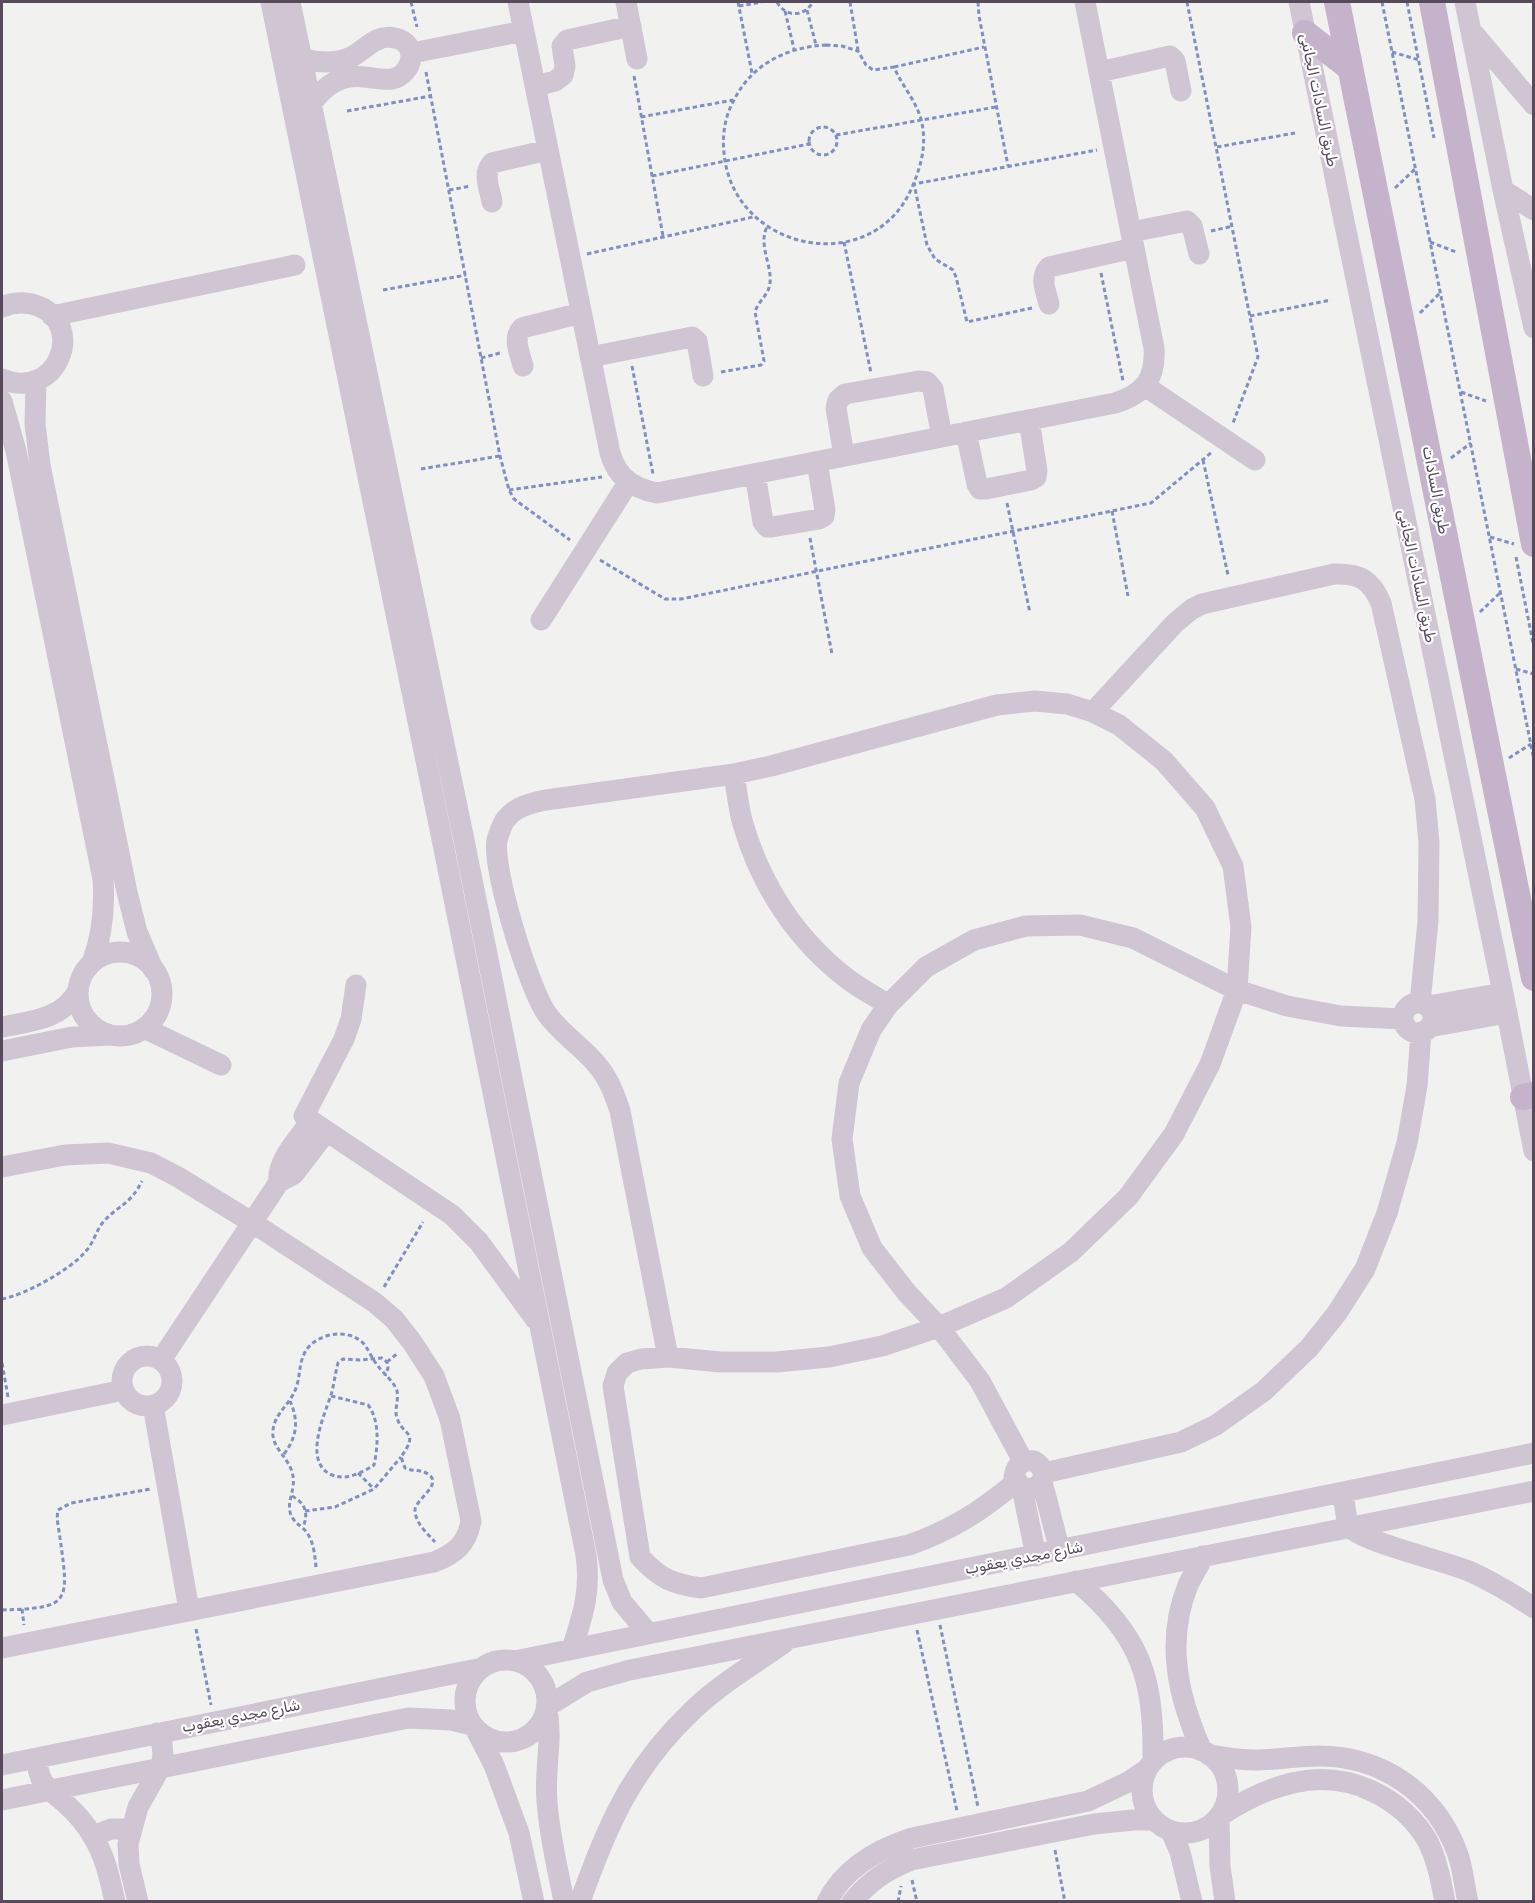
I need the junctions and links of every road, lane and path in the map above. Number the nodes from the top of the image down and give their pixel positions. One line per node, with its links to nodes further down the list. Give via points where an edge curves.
1 (271, 2): 137 (street)
2 (290, 2): 30 (street)
3 (518, 2): 21 (street)
4 (626, 2): 20 (street)
5 (762, 2): 17 (path)
6 (777, 2): 19 (path)
7 (813, 2): 18 (path)
8 (850, 2): 27 (path)
9 (978, 2): 25 (path)
10 (1085, 2): 36 (street)
11 (1187, 2): 52 (path)
12 (1299, 2): 23 (street, طريق السادات الجانبى)
13 (1337, 2): 35 (main road, طريق السادات)
14 (1382, 2): 29 (path)
15 (1432, 2): 118 (main road)
16 (1465, 2): 22 (street)
17 (738, 4): 37 (path)
18 (807, 10): 19 (path); 24 (path)
19 (785, 11): 26 (path)
20 (631, 26): 31 (street); 38 (street, via 567,40 562,45 563,75)
21 (524, 31): 28 (street); 38 (street)
22 (1471, 31): 43 (street); 59 (street)
23 (1305, 33): 35 (main road); 144 (street, طريق السادات الجانبى)
24 (816, 45): 26 (path); 27 (path)
25 (984, 47): 34 (path); 44 (path)
26 (794, 49): 37 (path, via 765,63)
27 (858, 51): 34 (path, via 873,70)
28 (417, 52): 33 (street, via 388,37 369,43); 33 (street, via 398,78 378,80); 40 (path)
29 (1392, 52): 32 (path); 56 (path)
30 (302, 58): 33 (street); 42 (street)
31 (637, 59): 46 (path, via 634,82)
32 (1419, 60)
33 (353, 66): 42 (street)
34 (894, 67): 47 (path)
35 (1350, 68): 140 (main road, طريق السادات)
36 (1099, 72): 39 (street, via 1170,56 1175,61); 51 (street)
37 (753, 74): 41 (path)
38 (535, 86): 53 (street)
39 (1181, 91)
40 (430, 96): 45 (path); 74 (path)
41 (734, 100): 46 (path); 54 (path, via 724,129)
42 (311, 104): 136 (street)
43 (1533, 105)
44 (996, 107): 47 (path); 55 (path)
45 (347, 111)
46 (641, 117): 57 (path)
47 (921, 120): 49 (path); 58 (path, via 924,152)
48 (1295, 133): 52 (path)
49 (837, 135): 50 (path, via 833,129 820,126 810,134); 50 (path, via 836,147 826,155 814,152)
50 (809, 144): 54 (path)
51 (1114, 147): 55 (path); 66 (street)
52 (1217, 147): 82 (path)
53 (548, 150): 61 (street, via 492,163 487,177); 72 (street)
54 (725, 161): 57 (path); 63 (path, via 735,191)
55 (1008, 166): 58 (path)
56 (1416, 168): 60 (path); 68 (path)
57 (652, 176): 65 (path)
58 (914, 184): 67 (path, via 909,197 888,221); 78 (path, via 927,245 935,259 953,270 967,322)
59 (1503, 190): 62 (street); 84 (street)
60 (1392, 191)
61 (492, 202)
62 (1533, 210)
63 (754, 217): 64 (path); 65 (path)
64 (767, 227): 67 (path, via 812,244); 88 (path, via 764,241 770,287 754,312 764,361 761,365)
65 (663, 236): 72 (path)
66 (1133, 240): 70 (street, via 1187,221 1192,226); 71 (street); 91 (street, via 1154,348 1152,375)
67 (844, 242): 92 (path)
68 (1430, 242): 69 (path); 76 (path)
69 (1456, 252)
70 (1198, 254)
71 (1097, 256): 78 (street, via 1049,267 1043,280); 94 (path)
72 (570, 257): 80 (street)
73 (295, 265): 81 (street)
74 (466, 275): 75 (path); 102 (path)
75 (383, 290)
76 (1441, 292): 83 (path); 93 (path)
77 (1331, 300): 82 (path)
78 (1049, 304)
79 (2, 307): 81 (street, via 30,303)
80 (581, 313): 86 (street); 87 (street, via 522,328 517,341)
81 (52, 316): 90 (street, via 63,340 61,354 56,366)
82 (1250, 316): 100 (path, via 1258,357)
83 (1417, 316)
84 (1533, 328)
85 (629, 349): 86 (street); 88 (street, via 692,337 697,341); 113 (path)
86 (591, 357): 110 (street, via 610,453)
87 (523, 366)
88 (703, 376)
89 (2, 379): 90 (street, via 12,384)
90 (36, 382): 128 (street, via 35,424)
91 (1145, 386): 94 (street); 100 (street)
92 (874, 389): 99 (street, via 927,382 933,389); 103 (street, via 845,394 836,404)
93 (1461, 392): 96 (path); 101 (path)
94 (1127, 399): 97 (street)
95 (2, 401): 128 (street)
96 (1486, 401)
97 (1029, 420): 98 (street); 111 (street, via 1037,474 1031,480)
98 (966, 432): 99 (street); 111 (street, via 978,487)
99 (942, 437): 103 (street)
100 (1226, 441): 104 (path); 105 (street)
101 (1471, 443): 107 (path); 117 (path)
102 (500, 456): 108 (path); 112 (path)
103 (844, 456): 106 (street)
104 (1203, 460): 114 (path, via 1150,503); 121 (path)
105 (1255, 460)
106 (817, 462): 109 (street); 115 (street, via 825,513 819,519)
107 (1446, 462)
108 (421, 469)
109 (755, 474): 113 (street); 115 (street, via 765,525 770,528)
110 (624, 478): 112 (path); 113 (street, via 637,488); 119 (street)
111 (1004, 486): 116 (path)
112 (509, 490): 119 (path, via 514,499)
113 (657, 494)
114 (1113, 511): 116 (path); 123 (path)
115 (807, 521): 120 (path)
116 (1013, 531): 120 (path); 124 (path)
117 (1490, 537): 118 (path); 122 (path)
118 (1524, 544)
119 (584, 551): 120 (path, via 665,599); 126 (street)
120 (816, 571): 127 (path)
121 (1228, 575)
122 (1501, 592): 125 (path); 129 (path)
123 (1128, 596)
124 (1030, 613)
125 (1478, 614)
126 (540, 620)
127 (832, 654)
128 (70, 666): 138 (street, via 103,879 103,922); 139 (street, via 131,912)
129 (1516, 669): 130 (path); 132 (path)
130 (1533, 674)
131 (1093, 712): 135 (street, via 1067,704 1035,701 997,705); 142 (street, via 1119,725 1164,761 1205,808 1233,866 1241,927); 146 (street, via 1175,623 1202,604 1334,574 1364,579 1381,603 1425,800 1430,882)
132 (1531, 744): 133 (path); 134 (path)
133 (1508, 758)
134 (1533, 760)
135 (734, 774): 145 (street, via 745,831 758,868 782,910 849,980); 163 (street, via 524,805 506,819 497,840 503,883 534,992 562,1033 599,1066 620,1111)
136 (464, 840): 137 (street); 188 (street)
137 (443, 844): 161 (street)
138 (92, 963): 139 (street, via 113,953 124,953 145,961); 143 (street)
139 (153, 969): 148 (street, via 161,1001)
140 (1533, 978)
141 (356, 985): 153 (street, via 351,1019)
142 (1237, 990): 145 (street, via 1133,938 1080,925 1026,926 974,940 926,967); 146 (street, via 1287,1006 1341,1016 1403,1019 1407,1007); 162 (street, via 1210,1064 1174,1134 1128,1197 1071,1252 1006,1298)
143 (78, 991): 147 (street, via 48,1018); 149 (street, via 81,1011 87,1020)
144 (1505, 1003): 146 (street); 152 (street, طريق السادات الجانبى)
145 (888, 1005): 162 (street, via 871,1030 849,1083 842,1139 850,1196 872,1248)
146 (1424, 1017): 178 (street, via 1407,1143 1386,1214 1365,1269 1309,1348 1264,1391 1216,1425 1181,1442)
147 (2, 1028)
148 (144, 1028): 149 (street, via 123,1036); 151 (street)
149 (112, 1035): 150 (street, via 72,1037)
150 (2, 1051)
151 (221, 1065)
152 (1528, 1096): 154 (street, طريق السادات الجانبى)
153 (313, 1123): 158 (street, via 294,1174 279,1182); 161 (street, via 459,1221 479,1242)
154 (1533, 1151)
155 (151, 1163): 156 (street, via 108,1153 65,1155); 158 (street); 159 (path, via 133,1197 103,1222 80,1258 33,1289)
156 (2, 1167)
157 (423, 1222): 160 (path)
158 (253, 1223): 160 (street); 165 (street)
159 (2, 1299)
160 (374, 1302): 191 (street, via 394,1319 422,1356 450,1419 471,1521 464,1543)
161 (540, 1326): 190 (street)
162 (939, 1327): 163 (street, via 882,1346 818,1358 721,1362); 176 (street, via 980,1381)
163 (668, 1357): 179 (street, via 627,1363 617,1373 613,1386 640,1557 655,1573 676,1584 701,1588 909,1545 963,1522)
164 (372, 1359): 167 (path); 167 (path, via 387,1362); 169 (path, via 340,1360); 170 (path, via 365,1345 346,1335 334,1334 313,1342 302,1357 297,1387)
165 (161, 1360): 168 (street, via 146,1356 131,1361 123,1374); 171 (street, via 171,1373 171,1390)
166 (2, 1364): 172 (path)
167 (386, 1376): 175 (path, via 397,1391 396,1417 409,1437)
168 (124, 1390): 171 (street, via 132,1401); 172 (street)
169 (331, 1396): 177 (path, via 317,1443 319,1460 329,1474 337,1477); 177 (path, via 364,1403 373,1413 377,1427 375,1460)
170 (290, 1401): 174 (path, via 296,1429); 174 (path, via 273,1427 275,1442)
171 (153, 1405): 180 (street)
172 (6, 1414)
173 (1533, 1453): 182 (street, شارع مجدي يعقوب)
174 (283, 1455): 184 (path, via 294,1479)
175 (401, 1457): 181 (path); 191 (path, via 405,1468 424,1472 432,1480 430,1490 416,1506 417,1520)
176 (1023, 1461): 178 (street, via 1034,1461 1042,1468); 179 (street, via 1015,1470)
177 (358, 1473): 181 (path)
178 (1043, 1477): 179 (street, via 1033,1489); 189 (street)
179 (1019, 1485): 192 (street)
180 (168, 1486): 198 (path, via 63,1506 57,1516 66,1578 64,1593 44,1607); 199 (street)
181 (374, 1489): 185 (path, via 335,1507)
182 (1343, 1492): 187 (street); 189 (street, شارع مجدي يعقوب)
183 (1530, 1494): 187 (street)
184 (292, 1497): 185 (path); 186 (path, via 290,1514)
185 (305, 1510): 186 (path)
186 (303, 1527): 195 (path, via 310,1536)
187 (1350, 1527): 193 (street); 196 (street, via 1371,1540 1469,1572)
188 (608, 1551): 190 (street); 201 (street, via 622,1602)
189 (1060, 1551): 192 (street, شارع مجدي يعقوب)
190 (586, 1555): 204 (street, via 586,1606)
191 (449, 1556): 195 (street)
192 (1036, 1556): 201 (street, شارع مجدي يعقوب)
193 (1203, 1556): 194 (street); 211 (street, via 1188,1585 1179,1618 1176,1652 1179,1686 1188,1719)
194 (1076, 1581): 197 (street); 215 (street, via 1124,1629 1140,1659 1150,1691 1154,1725)
195 (320, 1584): 199 (street)
196 (1533, 1608)
197 (936, 1609): 200 (street); 223 (path)
198 (2, 1610)
199 (191, 1610): 203 (street); 207 (path)
200 (913, 1614): 202 (street); 223 (path)
201 (648, 1633): 204 (street, شارع مجدي يعقوب)
202 (793, 1637): 208 (street, via 608,1675 587,1682); 232 (street, via 722,1686 667,1736 619,1805)
203 (2, 1648)
204 (572, 1649): 205 (street, شارع مجدي يعقوب)
205 (515, 1661): 206 (street, via 497,1661); 208 (street, via 536,1672 543,1682)
206 (482, 1668): 209 (street, via 466,1688 465,1707); 210 (street, شارع مجدي يعقوب)
207 (211, 1707)
208 (547, 1708): 209 (street, via 539,1727 514,1742 494,1741); 231 (street, via 550,1740 546,1800)
209 (474, 1728): 216 (street, via 440,1719 408,1718); 230 (street, via 494,1765 519,1833)
210 (157, 1733): 212 (street, شارع مجدي يعقوب); 216 (street, via 162,1744)
211 (1205, 1753): 213 (street, via 1233,1759); 215 (street, via 1189,1747 1176,1748); 221 (street, via 1219,1764 1227,1783 1226,1804)
212 (37, 1758): 214 (street, شارع مجدي يعقوب); 218 (street, via 41,1781)
213 (1277, 1758): 217 (street); 239 (street, via 1349,1758 1379,1767 1405,1781 1428,1801 1446,1826 1458,1854)
214 (2, 1765)
215 (1150, 1765): 219 (street); 224 (street, via 1141,1791 1147,1812)
216 (160, 1768): 218 (street); 225 (street, via 138,1807)
217 (1282, 1785): 221 (street); 238 (street, via 1306,1779 1332,1779 1361,1785 1387,1798 1409,1817 1426,1840 1438,1867)
218 (48, 1790): 220 (street); 227 (street, via 66,1803)
219 (1102, 1795): 222 (street); 223 (street)
220 (2, 1800)
221 (1219, 1817): 224 (street, via 1197,1832 1183,1833); 237 (street)
222 (1109, 1822): 224 (street); 226 (street)
223 (971, 1825): 233 (street, via 887,1846 845,1877)
224 (1162, 1826): 236 (street, via 1180,1852)
225 (131, 1829): 227 (street, via 111,1829); 229 (street, via 129,1864)
226 (1052, 1832): 234 (street, via 911,1860 888,1869); 235 (path)
227 (93, 1836): 228 (street, via 103,1856)
228 (115, 1902)
229 (138, 1902)
230 (534, 1902)
231 (564, 1902)
232 (580, 1902)
233 (826, 1902)
234 (852, 1902)
235 (1065, 1902)
236 (1192, 1902)
237 (1225, 1902)
238 (1445, 1902)
239 (1468, 1902)

